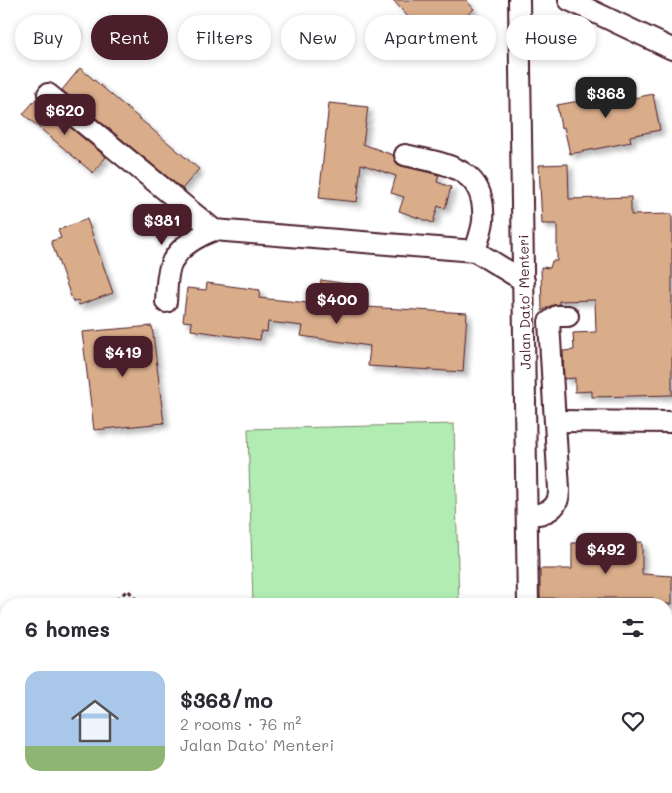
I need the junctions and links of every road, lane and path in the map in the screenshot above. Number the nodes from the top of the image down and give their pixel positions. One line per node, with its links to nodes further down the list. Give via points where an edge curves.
1 (520, 0): 8 (street, Jalan Dato' Menteri)
2 (569, 0): 3 (street)
3 (672, 49)
4 (48, 94): 6 (street)
5 (405, 155): 7 (street, via 461,170 479,189 483,222)
6 (214, 230): 7 (street); 9 (street, via 196,237 181,249 170,266)
7 (475, 250): 8 (street)
8 (524, 281): 13 (street, Jalan Dato' Menteri)
9 (166, 302)
10 (568, 316): 11 (street, via 557,316 549,322)
11 (555, 421): 12 (street); 13 (street, via 558,500 546,512)
12 (672, 422)
13 (527, 514): 16 (street, Jalan Dato' Menteri)
14 (118, 598): 15 (path, via 128,590)
15 (135, 598)
16 (528, 598)

